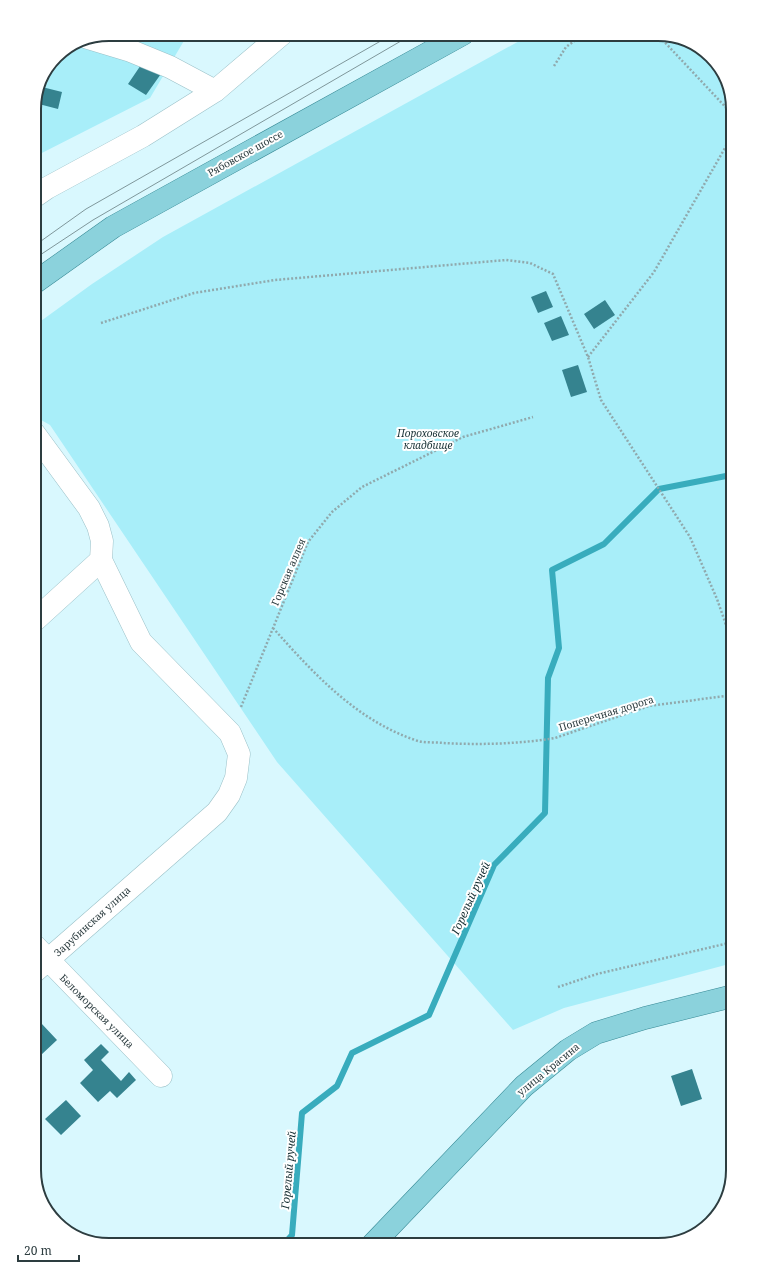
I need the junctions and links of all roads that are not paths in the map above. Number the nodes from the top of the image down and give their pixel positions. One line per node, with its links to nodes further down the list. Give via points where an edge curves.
1 (274, 41): 4 (street)
2 (450, 41): 6 (main road, Рябовское шоссе, via 113,227)
3 (100, 42): 4 (street, via 170,67)
4 (215, 91): 5 (street, via 143,136)
5 (41, 192)
6 (41, 278)
7 (41, 443): 8 (street, via 89,508 102,541)
8 (101, 560): 9 (street); 10 (street, Зарубинская улица, via 141,642 230,733 239,754 236,778 229,795 217,812)
9 (41, 615)
10 (41, 957)
11 (41, 962): 13 (street, Беломорская улица)
12 (726, 998): 14 (main road, улица Красина, via 596,1033 568,1050 524,1086)
13 (161, 1076)
14 (379, 1238)

